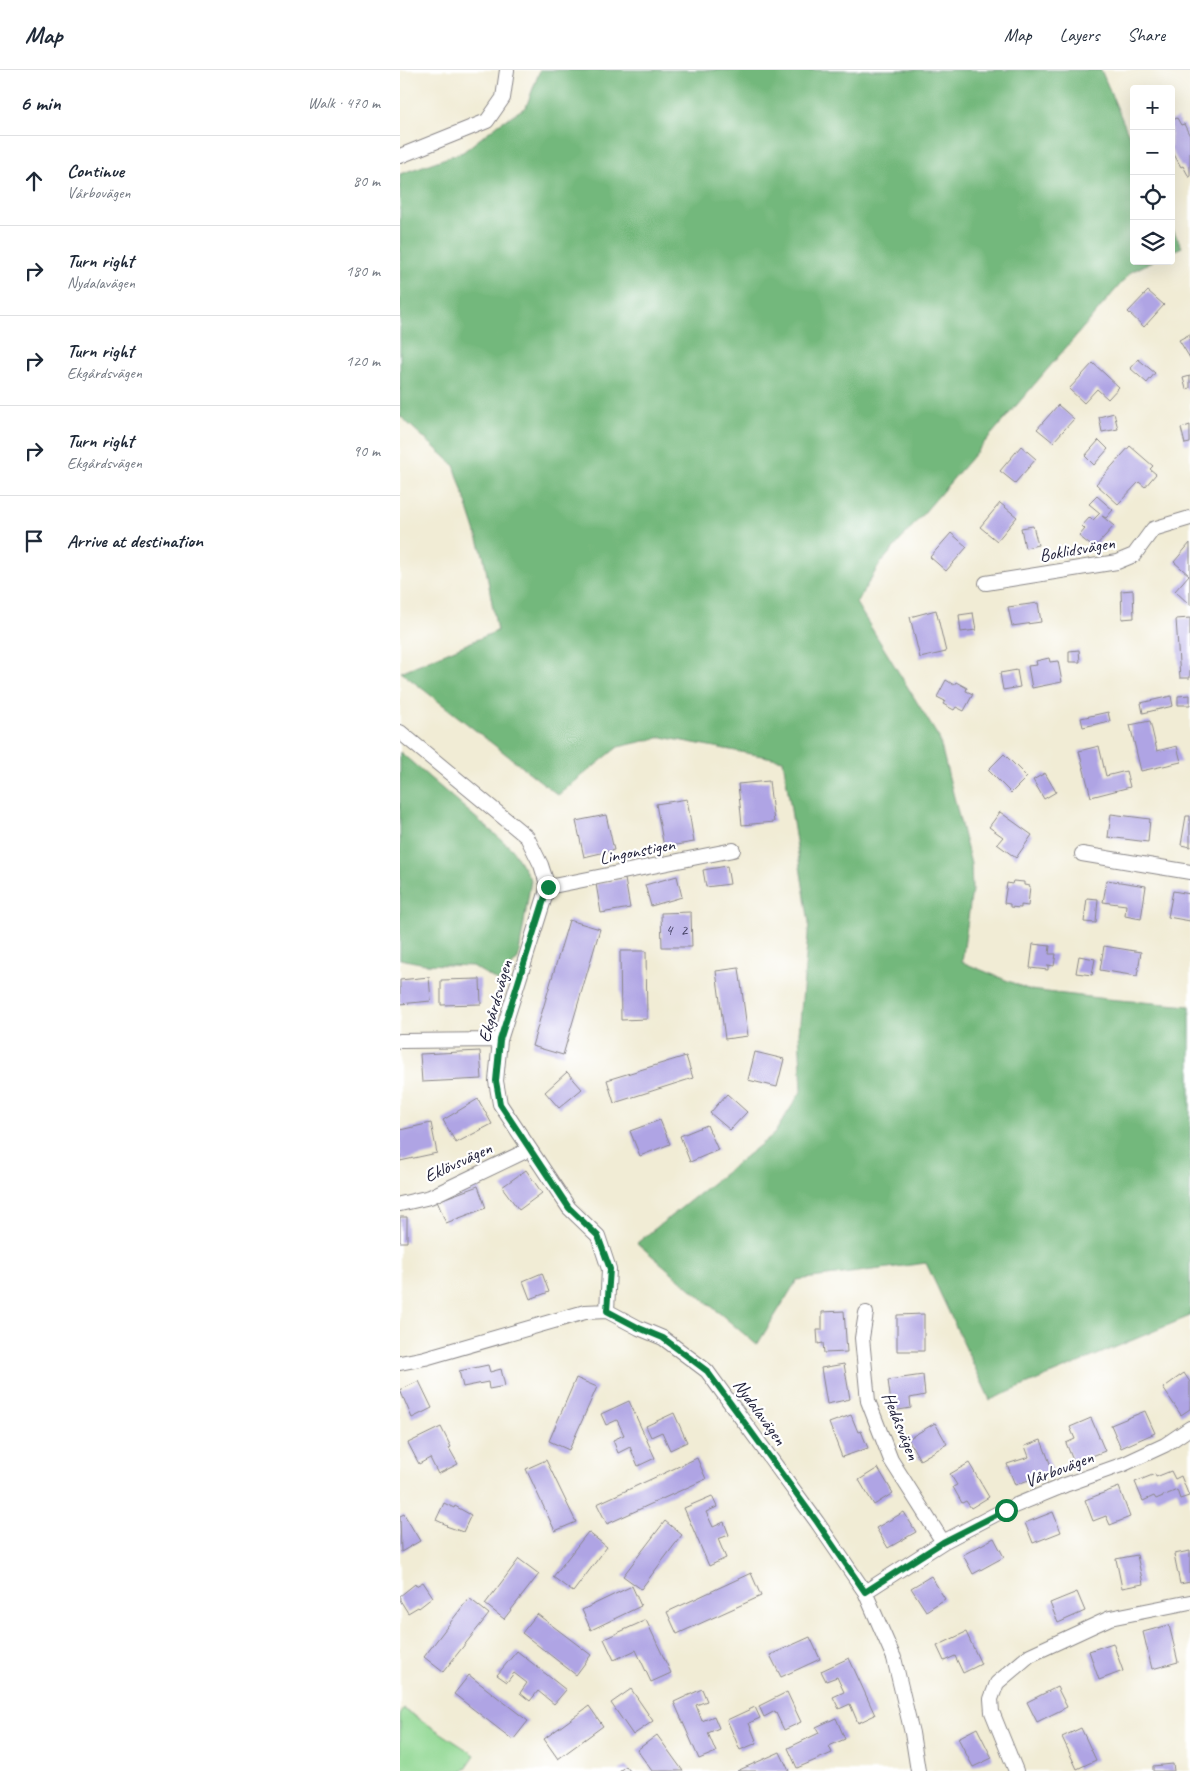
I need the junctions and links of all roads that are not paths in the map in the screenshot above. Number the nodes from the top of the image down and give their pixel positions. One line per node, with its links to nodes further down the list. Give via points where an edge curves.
1 (507, 70): 2 (street, via 503,98 487,121)
2 (400, 156)
3 (1190, 518): 4 (street, Boklidsvägen, via 1153,529 1134,555 1117,562)
4 (986, 583)
5 (400, 732): 9 (street, via 526,838)
6 (733, 850): 9 (street, Lingonstigen)
7 (1082, 854): 8 (street)
8 (1190, 872)
9 (548, 887): 10 (street, Ekgårdsvägen)
10 (500, 1040): 11 (street); 12 (street, Ekgårdsvägen, via 496,1081 500,1104)
11 (400, 1041)
12 (530, 1149): 13 (street, Eklövsvägen, via 430,1197); 14 (street, Ekgårdsvägen, via 569,1208 598,1236 610,1269)
13 (400, 1204)
14 (607, 1311): 16 (street, via 585,1312); 19 (street, Nydalavägen, via 663,1338 707,1371)
15 (866, 1313): 18 (street, Hedåsvägen, via 862,1338 868,1401 892,1460)
16 (400, 1363)
17 (1190, 1428): 18 (street, Vårbovägen, via 1165,1445 1124,1464 1002,1511)
18 (943, 1542): 19 (street, Vårbovägen)
19 (865, 1592): 21 (street, Nydalavägen, via 894,1658)
20 (1190, 1602): 22 (street, via 1110,1618 1030,1655 997,1683 991,1699 992,1712)
21 (918, 1771)
22 (1016, 1771)

